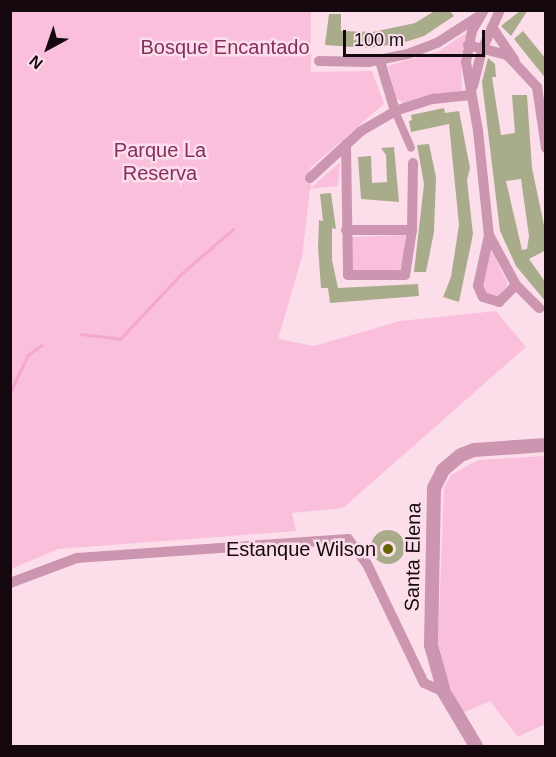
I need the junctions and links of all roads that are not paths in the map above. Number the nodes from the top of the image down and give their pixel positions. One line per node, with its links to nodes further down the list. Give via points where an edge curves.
1 (500, 10): 3 (street)
2 (482, 13): 4 (street); 8 (street, via 437,44)
3 (492, 27): 5 (street); 6 (street)
4 (468, 45): 5 (street); 10 (street, via 466,62)
5 (482, 50): 6 (street); 10 (street)
6 (514, 60): 9 (street)
7 (318, 61): 8 (street)
8 (380, 61): 12 (street)
9 (537, 87): 11 (street); 15 (street)
10 (471, 95): 12 (street, via 433,99); 20 (street)
11 (546, 97)
12 (394, 111): 13 (street); 14 (street)
13 (346, 144): 17 (street); 18 (street)
14 (411, 148)
15 (546, 148)
16 (413, 163): 19 (street)
17 (310, 178)
18 (346, 230): 19 (street); 19 (street, via 348,275 357,277 405,274)
19 (412, 230)
20 (489, 235): 21 (street); 21 (street, via 479,291 489,301 499,302)
21 (516, 285): 22 (street)
22 (539, 308)
23 (546, 446): 25 (street, Santa Elena, via 474,450 450,461 437,479 431,645)
24 (10, 583): 25 (street, via 78,558 348,539 367,564 424,683)
25 (444, 692): 26 (street, Santa Elena)
26 (476, 747)

